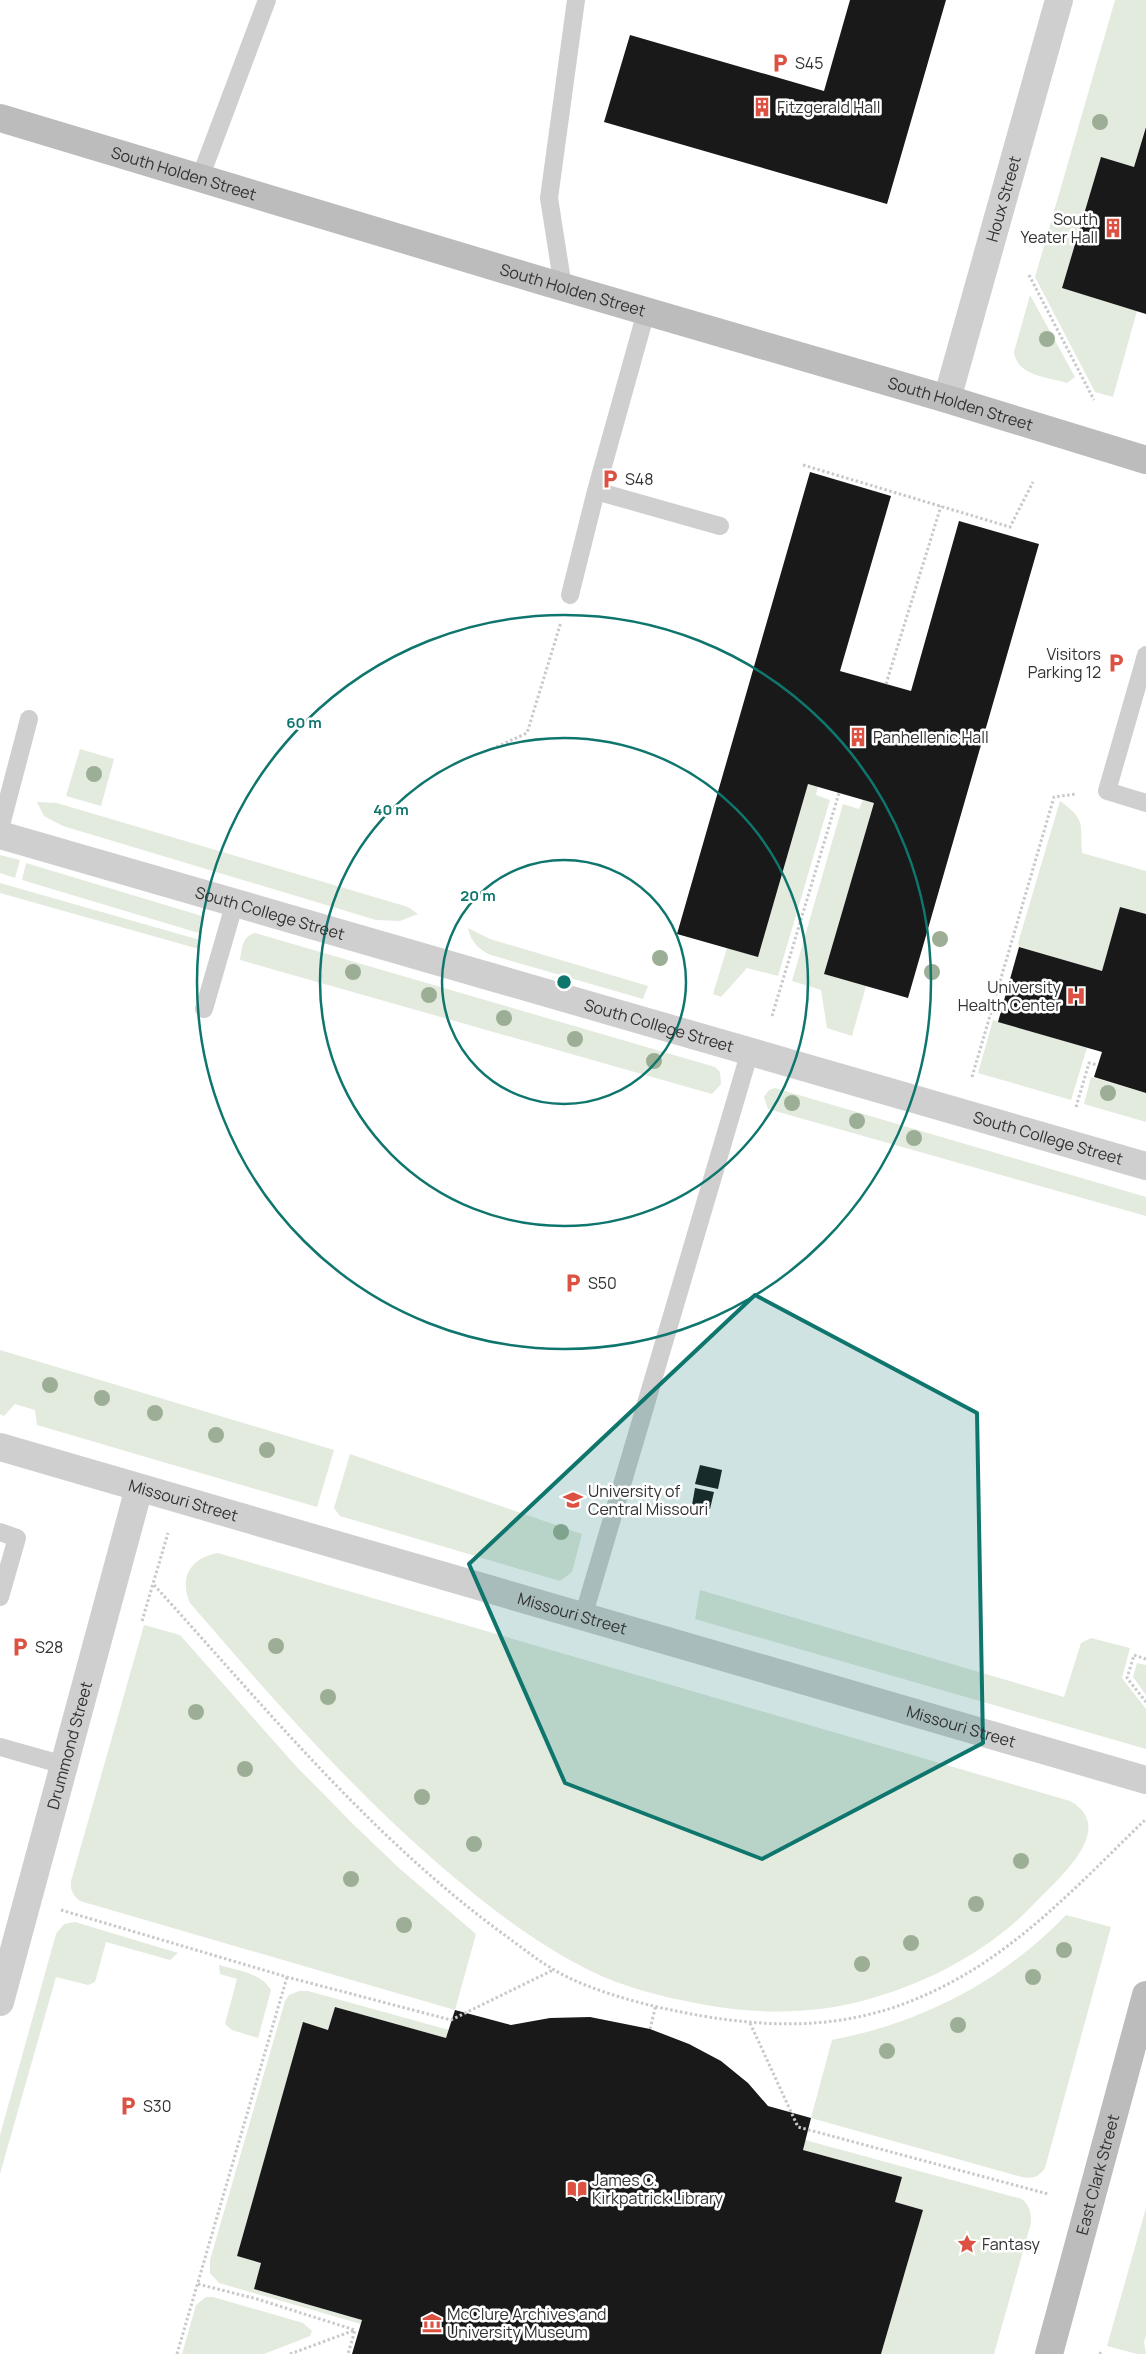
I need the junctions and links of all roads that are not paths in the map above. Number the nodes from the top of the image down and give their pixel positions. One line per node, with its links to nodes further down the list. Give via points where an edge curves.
1 (266, 0): 5 (lane)
2 (576, 0): 6 (lane, via 549,198)
3 (1059, 0): 8 (street, Houx Street)
4 (0, 118): 5 (main road, South Holden Street)
5 (200, 178): 6 (main road, South Holden Street)
6 (563, 287): 7 (main road, South Holden Street)
7 (646, 312): 8 (main road, South Holden Street); 10 (lane)
8 (946, 399): 9 (main road, South Holden Street)
9 (1146, 460)
10 (596, 491): 11 (lane); 12 (lane)
11 (720, 526)
12 (570, 595)
13 (1146, 655): 15 (lane, via 1107,791)
14 (29, 719): 16 (lane)
15 (1146, 802)
16 (0, 829)
17 (0, 835): 18 (street, South College Street)
18 (234, 902): 19 (lane); 20 (street, South College Street)
19 (204, 1009)
20 (750, 1051): 21 (street, South College Street); 26 (lane)
21 (1146, 1166)
22 (0, 1447): 23 (street, Missouri Street)
23 (139, 1488): 26 (street, Missouri Street); 28 (street, Drummond Street)
24 (0, 1532): 25 (lane, via 17,1538)
25 (0, 1597)
26 (584, 1616): 29 (street, Missouri Street)
27 (0, 1748): 28 (lane)
28 (64, 1765): 31 (street, Drummond Street)
29 (1146, 1780)
30 (1146, 1995): 32 (main road, East Clark Street)
31 (0, 2002)
32 (1050, 2354)

